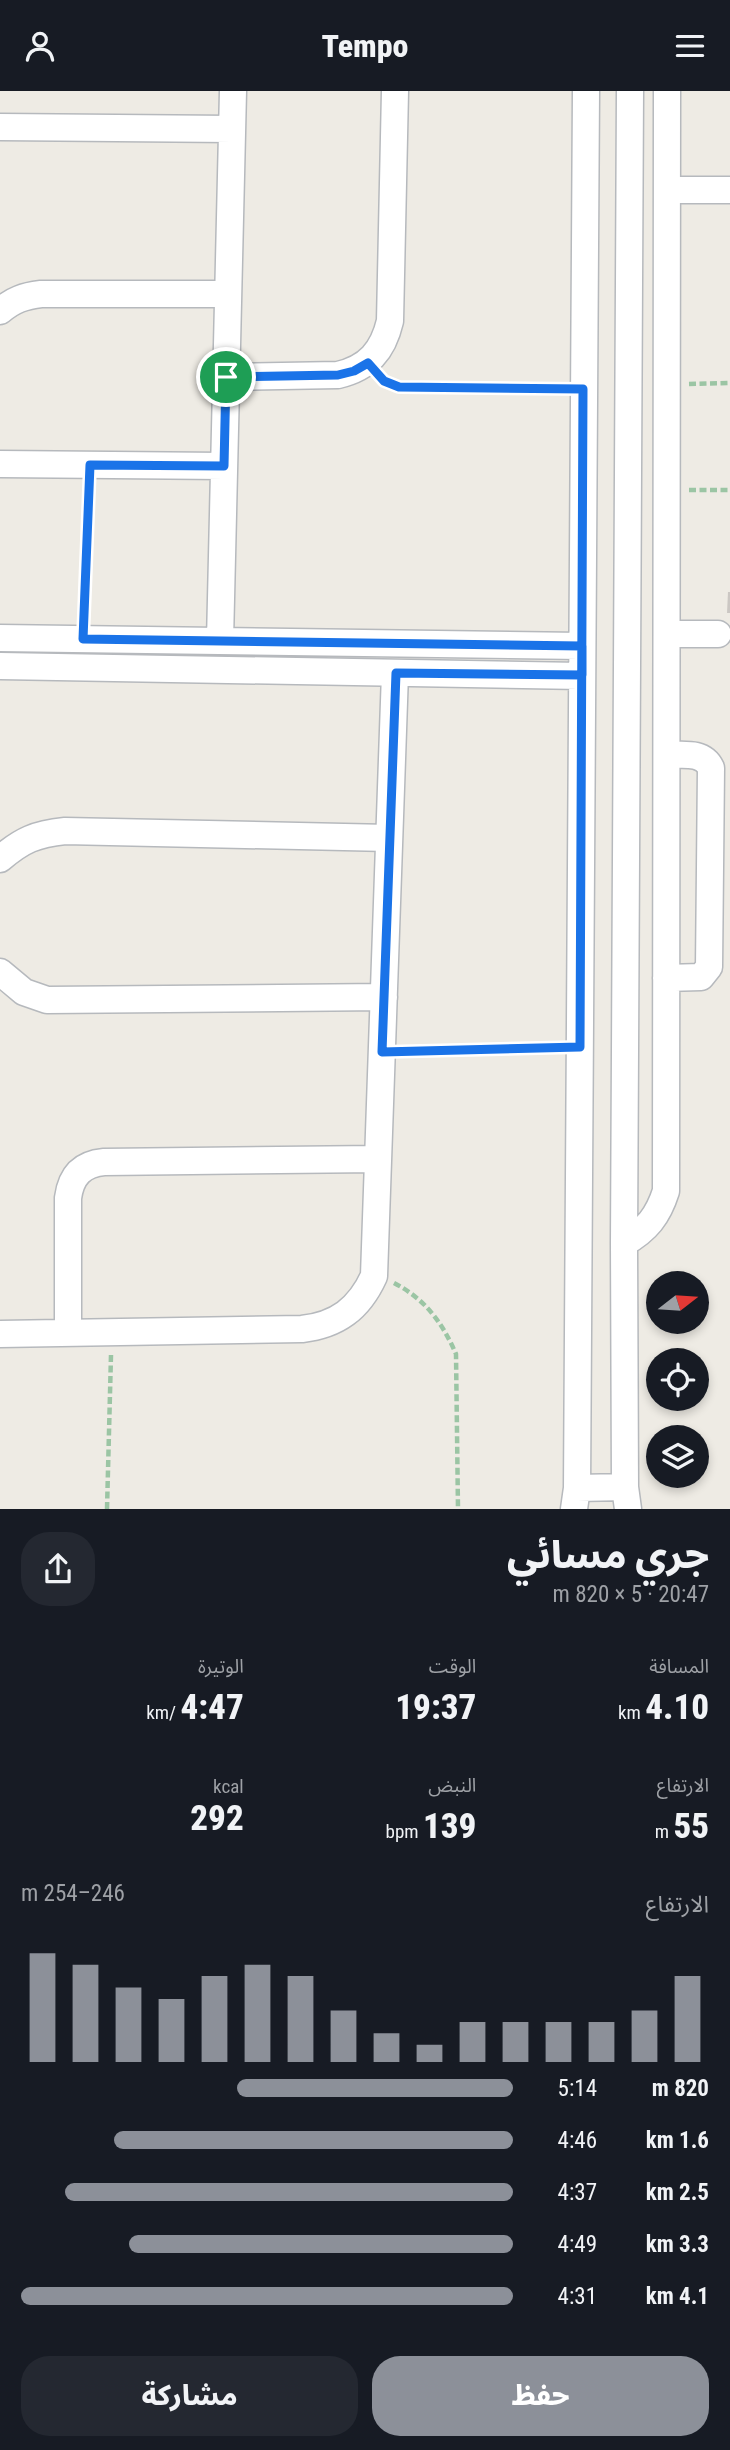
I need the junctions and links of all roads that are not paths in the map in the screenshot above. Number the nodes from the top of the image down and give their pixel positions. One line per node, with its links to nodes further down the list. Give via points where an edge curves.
1 (233, 91): 7 (street)
2 (395, 91): 12 (street, via 390,321 379,351 368,363 338,375)
3 (586, 91): 14 (street)
4 (630, 91): 13 (street)
5 (667, 91): 8 (street)
6 (0, 127): 7 (street)
7 (232, 129): 10 (street)
8 (667, 190): 9 (street); 17 (street)
9 (730, 190)
10 (228, 294): 11 (street, via 41,294 24,296); 12 (street)
11 (0, 311)
12 (226, 377): 16 (street)
13 (627, 388): 14 (street); 32 (street)
14 (583, 389): 21 (street)
15 (0, 464): 16 (street)
16 (224, 466): 20 (street)
17 (667, 634): 18 (street); 25 (street)
18 (718, 634)
19 (0, 638): 20 (street)
20 (220, 641): 21 (street)
21 (582, 646): 24 (street)
22 (0, 666): 23 (street)
23 (396, 673): 24 (street); 26 (street)
24 (582, 675): 35 (street)
25 (667, 755): 29 (street); 29 (street, via 699,756 711,768 709,967 701,977)
26 (389, 838): 27 (street, via 65,831 40,834); 30 (street)
27 (0, 859)
28 (0, 972): 30 (street, via 23,992 47,1000)
29 (666, 978): 32 (street, via 666,1191 652,1222)
30 (384, 997): 31 (street)
31 (378, 1159): 33 (street, via 374,1276 355,1307 339,1319 302,1329); 33 (street, via 104,1162 82,1168 68,1198)
32 (624, 1243): 36 (street)
33 (68, 1333): 34 (street)
34 (0, 1334)
35 (575, 1498): 36 (street)
36 (627, 1498)

